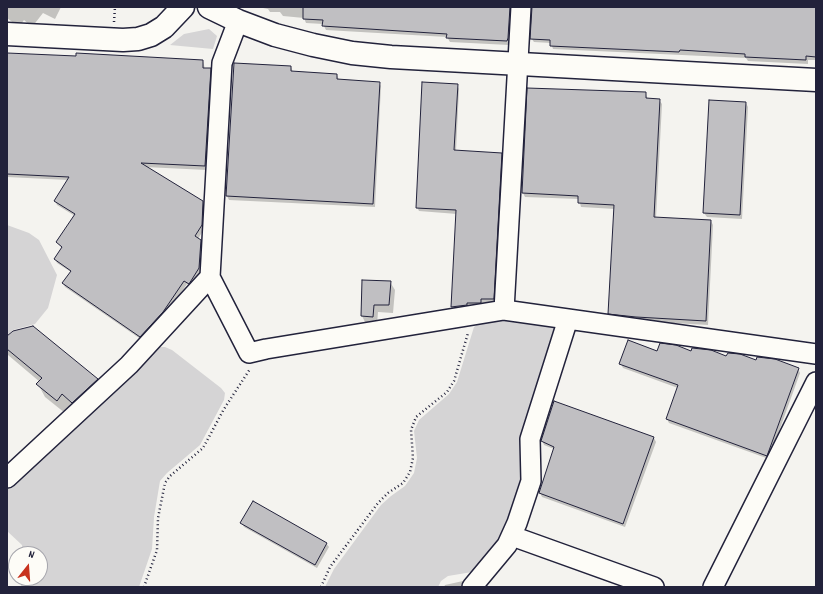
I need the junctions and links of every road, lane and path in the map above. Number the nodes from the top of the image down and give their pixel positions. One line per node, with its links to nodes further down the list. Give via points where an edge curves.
1 (183, 7): 5 (street, via 164,27 138,39)
2 (209, 7): 4 (street)
3 (521, 7): 6 (street)
4 (238, 21): 6 (street, via 275,35 352,53); 8 (street, via 222,63)
5 (7, 34)
6 (518, 64): 7 (street); 9 (street)
7 (816, 80)
8 (210, 277): 12 (street); 15 (street, via 129,366)
9 (504, 310): 10 (street); 11 (street)
10 (472, 315): 12 (street); 18 (path, via 454,381 447,392 416,418 411,430 413,458 410,472 403,483 378,503 330,567)
11 (568, 318): 13 (street); 16 (street, via 530,440 531,481)
12 (249, 353): 17 (path, via 250,372 224,409 203,448 165,483 158,518 157,550)
13 (816, 354)
14 (816, 382): 21 (street)
15 (7, 478)
16 (512, 536): 19 (street, via 500,555); 20 (street)
17 (144, 587)
18 (321, 587)
19 (472, 587)
20 (654, 587)
21 (712, 587)

